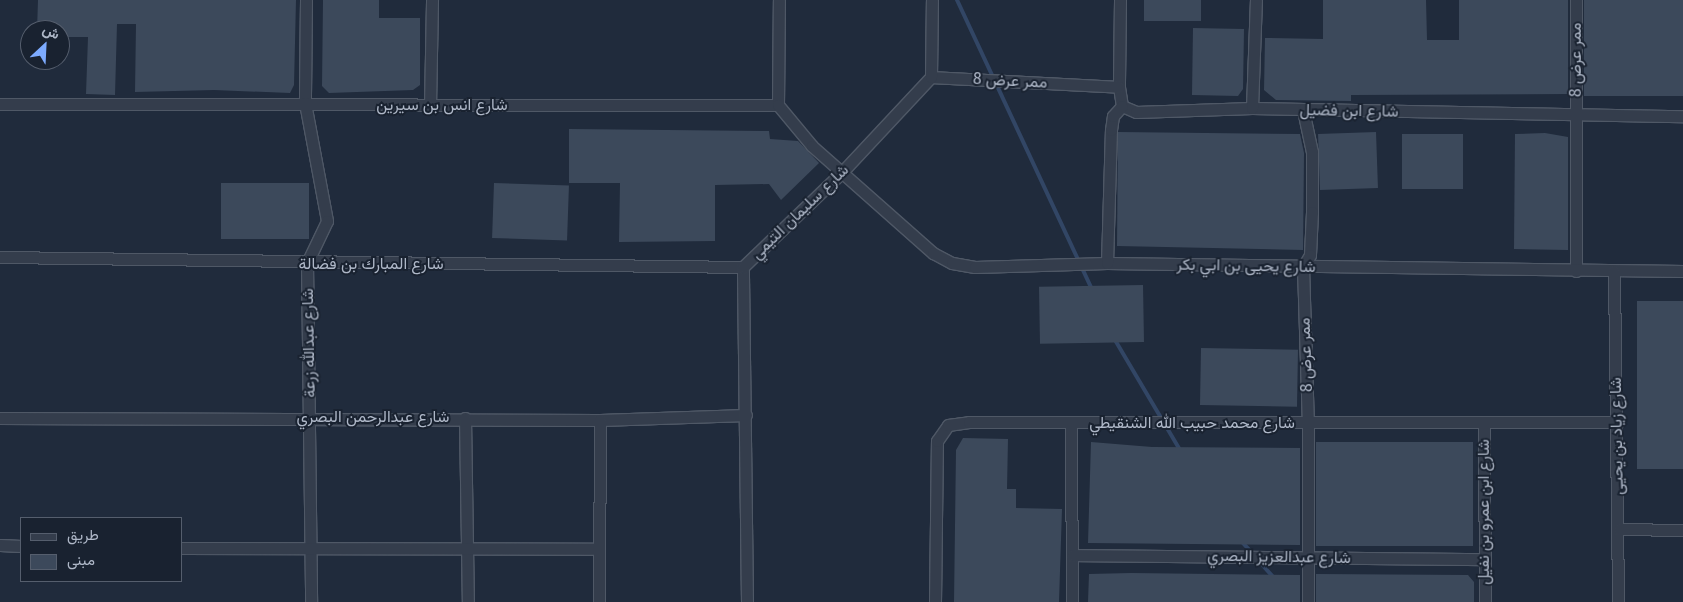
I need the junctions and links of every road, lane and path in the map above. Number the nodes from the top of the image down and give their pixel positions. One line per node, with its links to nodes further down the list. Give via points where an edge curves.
1 (306, 0): 11 (street, شارع عبدالله زرعة)
2 (432, 0): 13 (street)
3 (779, 0): 12 (street)
4 (932, 0): 8 (street)
5 (1120, 0): 9 (street)
6 (1256, 0): 15 (street)
7 (1576, 0): 17 (street, ممر عرض 8)
8 (931, 77): 9 (street, ممر عرض 8); 19 (street, شارع سليمان التيمي)
9 (1119, 87): 14 (street)
10 (0, 104): 11 (street, شارع انس بن سيرين)
11 (305, 104): 13 (street, شارع انس بن سيرين); 21 (street, شارع عبدالله زرعة, via 326,222)
12 (778, 105): 13 (street, شارع انس بن سيرين); 19 (street, شارع يحيى بن ابي بكر, via 812,146)
13 (430, 106)
14 (1122, 106): 15 (street, شارع ابن فضيل, via 1136,112); 22 (street, via 1113,116 1111,130)
15 (1252, 108): 16 (street, شارع ابن فضيل)
16 (1303, 110): 17 (street, شارع ابن فضيل); 24 (street, ممر عرض 8, via 1312,152 1310,255)
17 (1576, 115): 18 (street, شارع ابن فضيل); 25 (street, ممر عرض 8)
18 (1683, 116)
19 (843, 172): 22 (street, شارع يحيى بن ابي بكر, via 933,253 952,263 975,267); 23 (street, شارع سليمان التيمي)
20 (0, 257): 21 (street, شارع المبارك بن فضالة)
21 (307, 263): 23 (street, شارع المبارك بن فضالة); 29 (street, شارع عبدالله زرعة)
22 (1107, 263): 24 (street, شارع يحيى بن ابي بكر)
23 (743, 266): 28 (street, شارع سليمان التيمي)
24 (1303, 267): 25 (street, شارع يحيى بن ابي بكر); 33 (street, ممر عرض 8)
25 (1576, 271): 26 (street, شارع يحيى بن ابي بكر)
26 (1614, 271): 27 (street, شارع يحيى بن ابي بكر); 34 (street, شارع زياد بن يحيى)
27 (1683, 271)
28 (746, 415): 32 (street, شارع عبدالرحمن البصري); 51 (street, شارع سليمان التيمي)
29 (310, 417): 30 (street, شارع عبدالرحمن البصري); 31 (street, شارع عبدالرحمن البصري); 43 (street, شارع عبدالله زرعة)
30 (0, 418)
31 (465, 418): 32 (street, شارع عبدالرحمن البصري); 44 (street)
32 (600, 420): 42 (street)
33 (1308, 422): 35 (street, شارع محمد حبيب الله الشنقيطي); 36 (street, شارع محمد حبيب الله الشنقيطي); 46 (street, ممر عرض 8)
34 (1618, 422): 36 (street, شارع محمد حبيب الله الشنقيطي); 37 (street, شارع زياد بن يحيى)
35 (1071, 423): 45 (street); 52 (street, شارع محمد حبيب الله الشنقيطي, via 969,422 948,425 937,441)
36 (1484, 423): 47 (street, شارع ابن عمرو بن نفيل)
37 (1619, 530): 38 (street); 56 (street, شارع زياد بن يحيى)
38 (1683, 530)
39 (0, 545): 40 (street)
40 (20, 546)
41 (182, 548): 43 (street)
42 (598, 549): 44 (street); 50 (street)
43 (310, 550): 44 (street); 48 (street, شارع عبدالله زرعة)
44 (469, 550): 49 (street)
45 (1073, 555): 46 (street, شارع عبدالعزيز البصري); 53 (street)
46 (1307, 557): 47 (street, شارع عبدالعزيز البصري); 54 (street, ممر عرض 8)
47 (1485, 559): 55 (street, شارع ابن عمرو بن نفيل)
48 (311, 602)
49 (468, 602)
50 (599, 602)
51 (747, 602)
52 (935, 602)
53 (1072, 602)
54 (1308, 602)
55 (1485, 602)
56 (1618, 602)

